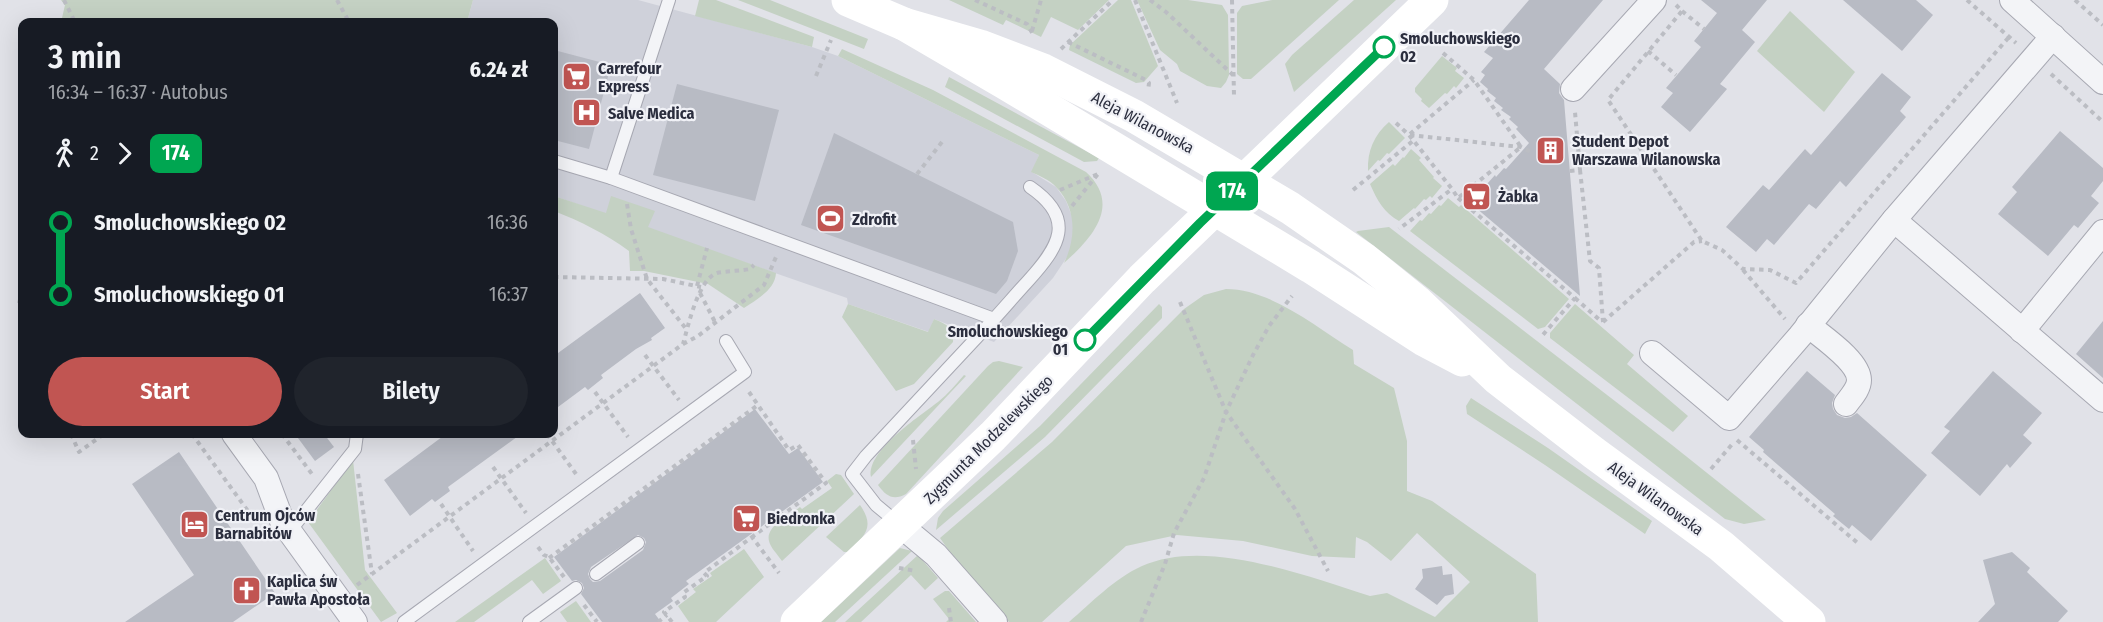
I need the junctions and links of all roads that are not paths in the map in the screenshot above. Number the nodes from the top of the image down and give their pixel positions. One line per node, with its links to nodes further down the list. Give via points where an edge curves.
1 (669, 0): 11 (lane)
2 (848, 0): 6 (main road, Aleja Wilanowska)
3 (1432, 0): 12 (main road, Zygmunta Modzelewskiego)
4 (2012, 0): 7 (street)
5 (1664, 2): 9 (street)
6 (904, 24): 12 (main road, Aleja Wilanowska, via 1043,70 1134,116); 14 (main road, Aleja Wilanowska)
7 (2053, 36): 8 (street); 15 (street)
8 (2103, 82)
9 (1572, 89)
10 (558, 163): 11 (lane)
11 (617, 180): 17 (lane)
12 (1244, 180): 14 (main road, Zygmunta Modzelewskiego); 22 (main road, Aleja Wilanowska, via 1364,259 1416,301)
13 (1030, 187): 17 (lane, via 1047,199 1059,230 1048,258)
14 (1214, 208): 22 (main road, Aleja Wilanowska, via 1424,340); 27 (main road, Zygmunta Modzelewskiego, via 1019,410)
15 (1894, 220): 18 (street); 19 (street)
16 (2103, 232): 19 (street)
17 (994, 319): 27 (lane, via 852,474 876,505)
18 (1804, 330): 21 (street, via 1728,418); 24 (street, via 1851,362 1856,370 1858,387)
19 (2022, 331): 23 (street)
20 (726, 341): 33 (lane, via 745,372)
21 (1652, 353)
22 (1498, 379): 37 (main road, Aleja Wilanowska, via 1721,546)
23 (2103, 400)
24 (1846, 404)
25 (237, 438): 28 (street, via 266,478 282,521)
26 (356, 438): 28 (lane, via 355,449)
27 (900, 525): 35 (main road, Zygmunta Modzelewskiego); 36 (street, via 936,555)
28 (290, 531): 32 (street)
29 (639, 543): 30 (lane)
30 (596, 574)
31 (576, 588): 34 (lane)
32 (355, 622)
33 (404, 622)
34 (529, 622)
35 (797, 622)
36 (995, 622)
37 (1809, 622)

